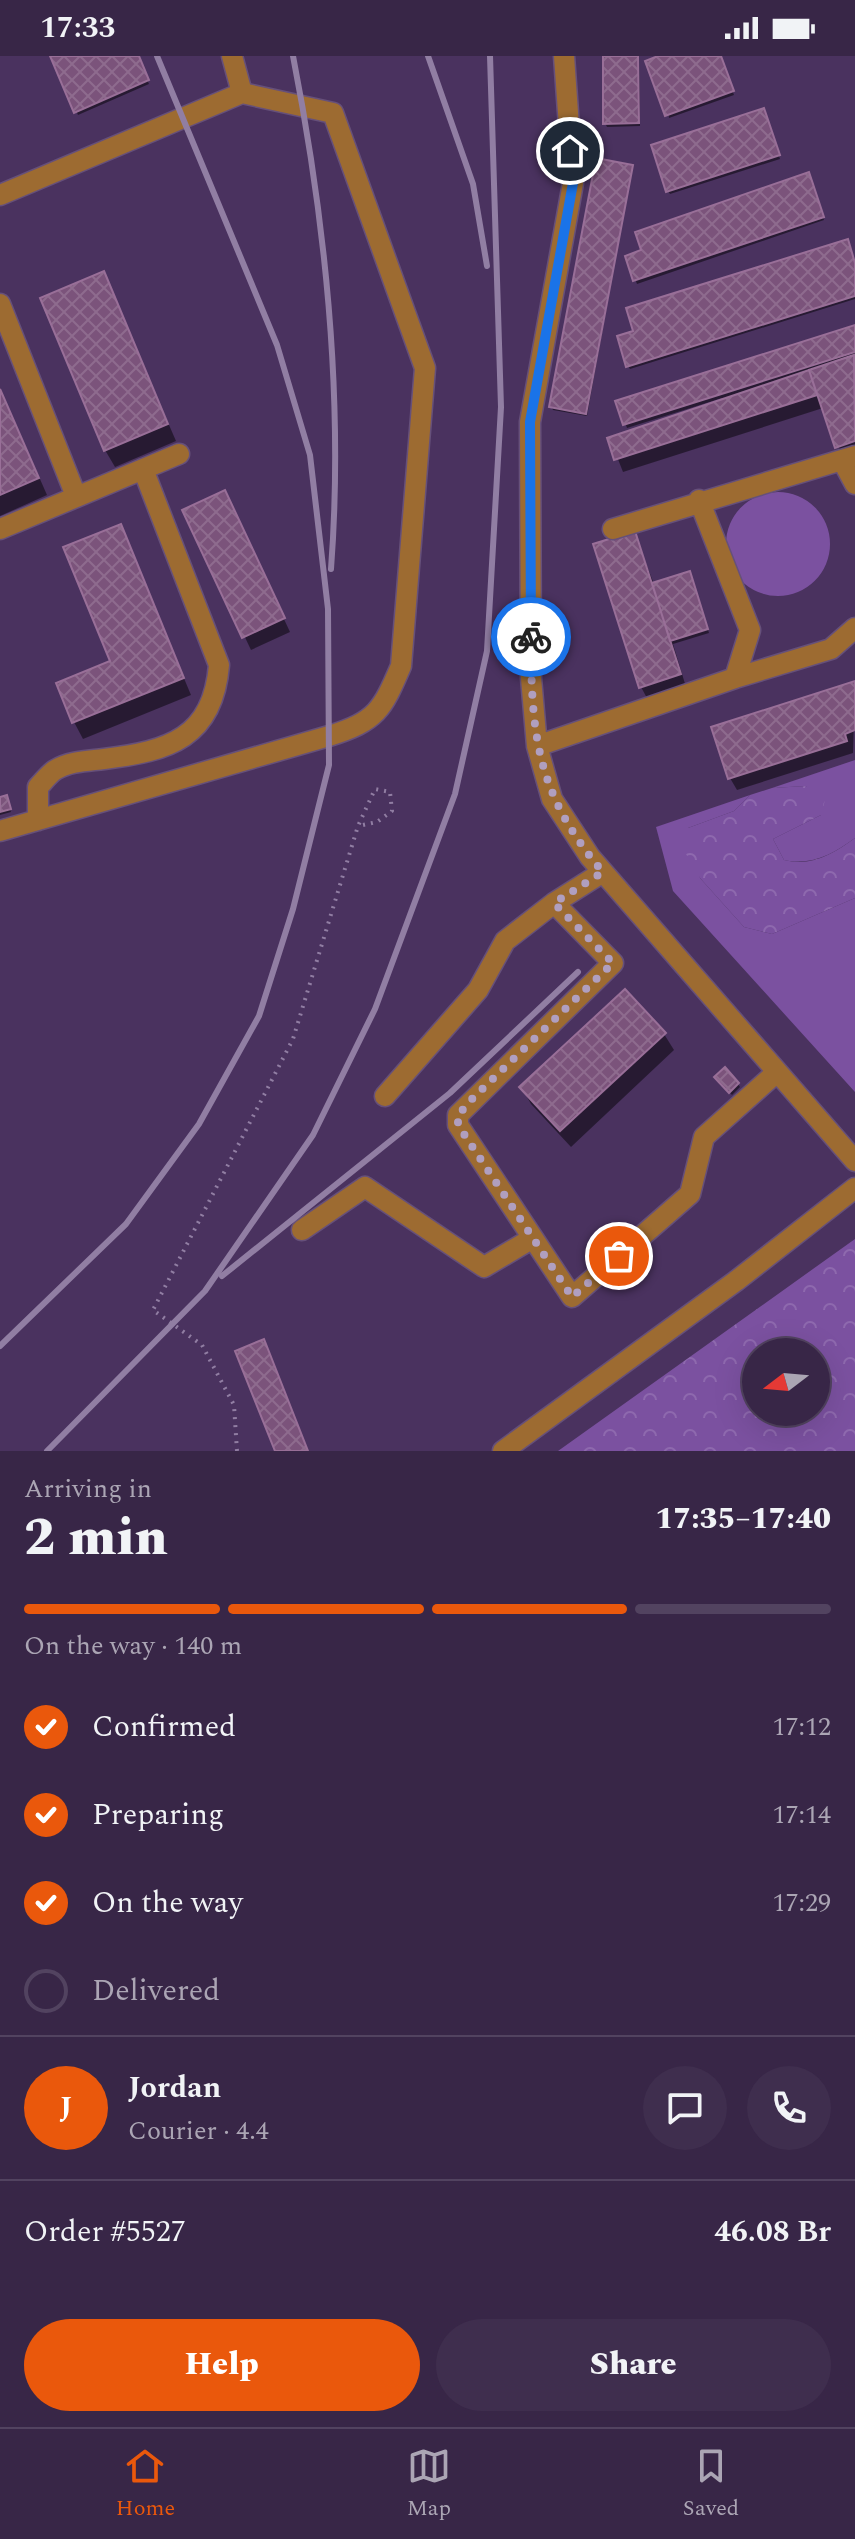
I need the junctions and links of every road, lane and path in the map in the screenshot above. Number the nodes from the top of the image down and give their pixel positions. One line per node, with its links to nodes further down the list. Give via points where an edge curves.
1 (232, 56): 3 (street)
2 (564, 56): 16 (street, via 573,183 530,422 531,678)
3 (242, 93): 4 (street); 17 (street, via 333,113 425,368 401,666 389,695 371,719 358,725)
4 (0, 195)
5 (0, 304): 10 (street)
6 (179, 454): 8 (street)
7 (848, 458): 9 (street); 11 (street)
8 (143, 469): 10 (street); 17 (street, via 219,665 217,693 193,730 160,751 53,771 38,787)
9 (855, 484)
10 (76, 496): 12 (street)
11 (699, 500): 13 (street); 15 (street, via 750,630)
12 (0, 529)
13 (613, 529)
14 (855, 628): 15 (street, via 831,649)
15 (735, 678): 16 (street)
16 (537, 746): 20 (street, via 552,799)
17 (38, 820): 19 (street)
18 (358, 826): 18 (path, via 375,789 390,792 392,811 377,822); 28 (path, via 293,1039 153,1310 202,1345 234,1405)
19 (0, 831)
20 (603, 872): 21 (street); 22 (street)
21 (554, 903): 23 (street, via 505,941 478,990); 27 (street, via 613,963 458,1115 458,1125)
22 (777, 1072): 24 (street); 27 (street, via 704,1137 690,1194 572,1297)
23 (385, 1096)
24 (855, 1161)
25 (855, 1188): 29 (street)
26 (302, 1230): 27 (street, via 365,1187 484,1267)
27 (533, 1238)
28 (237, 1451)
29 (503, 1451)

